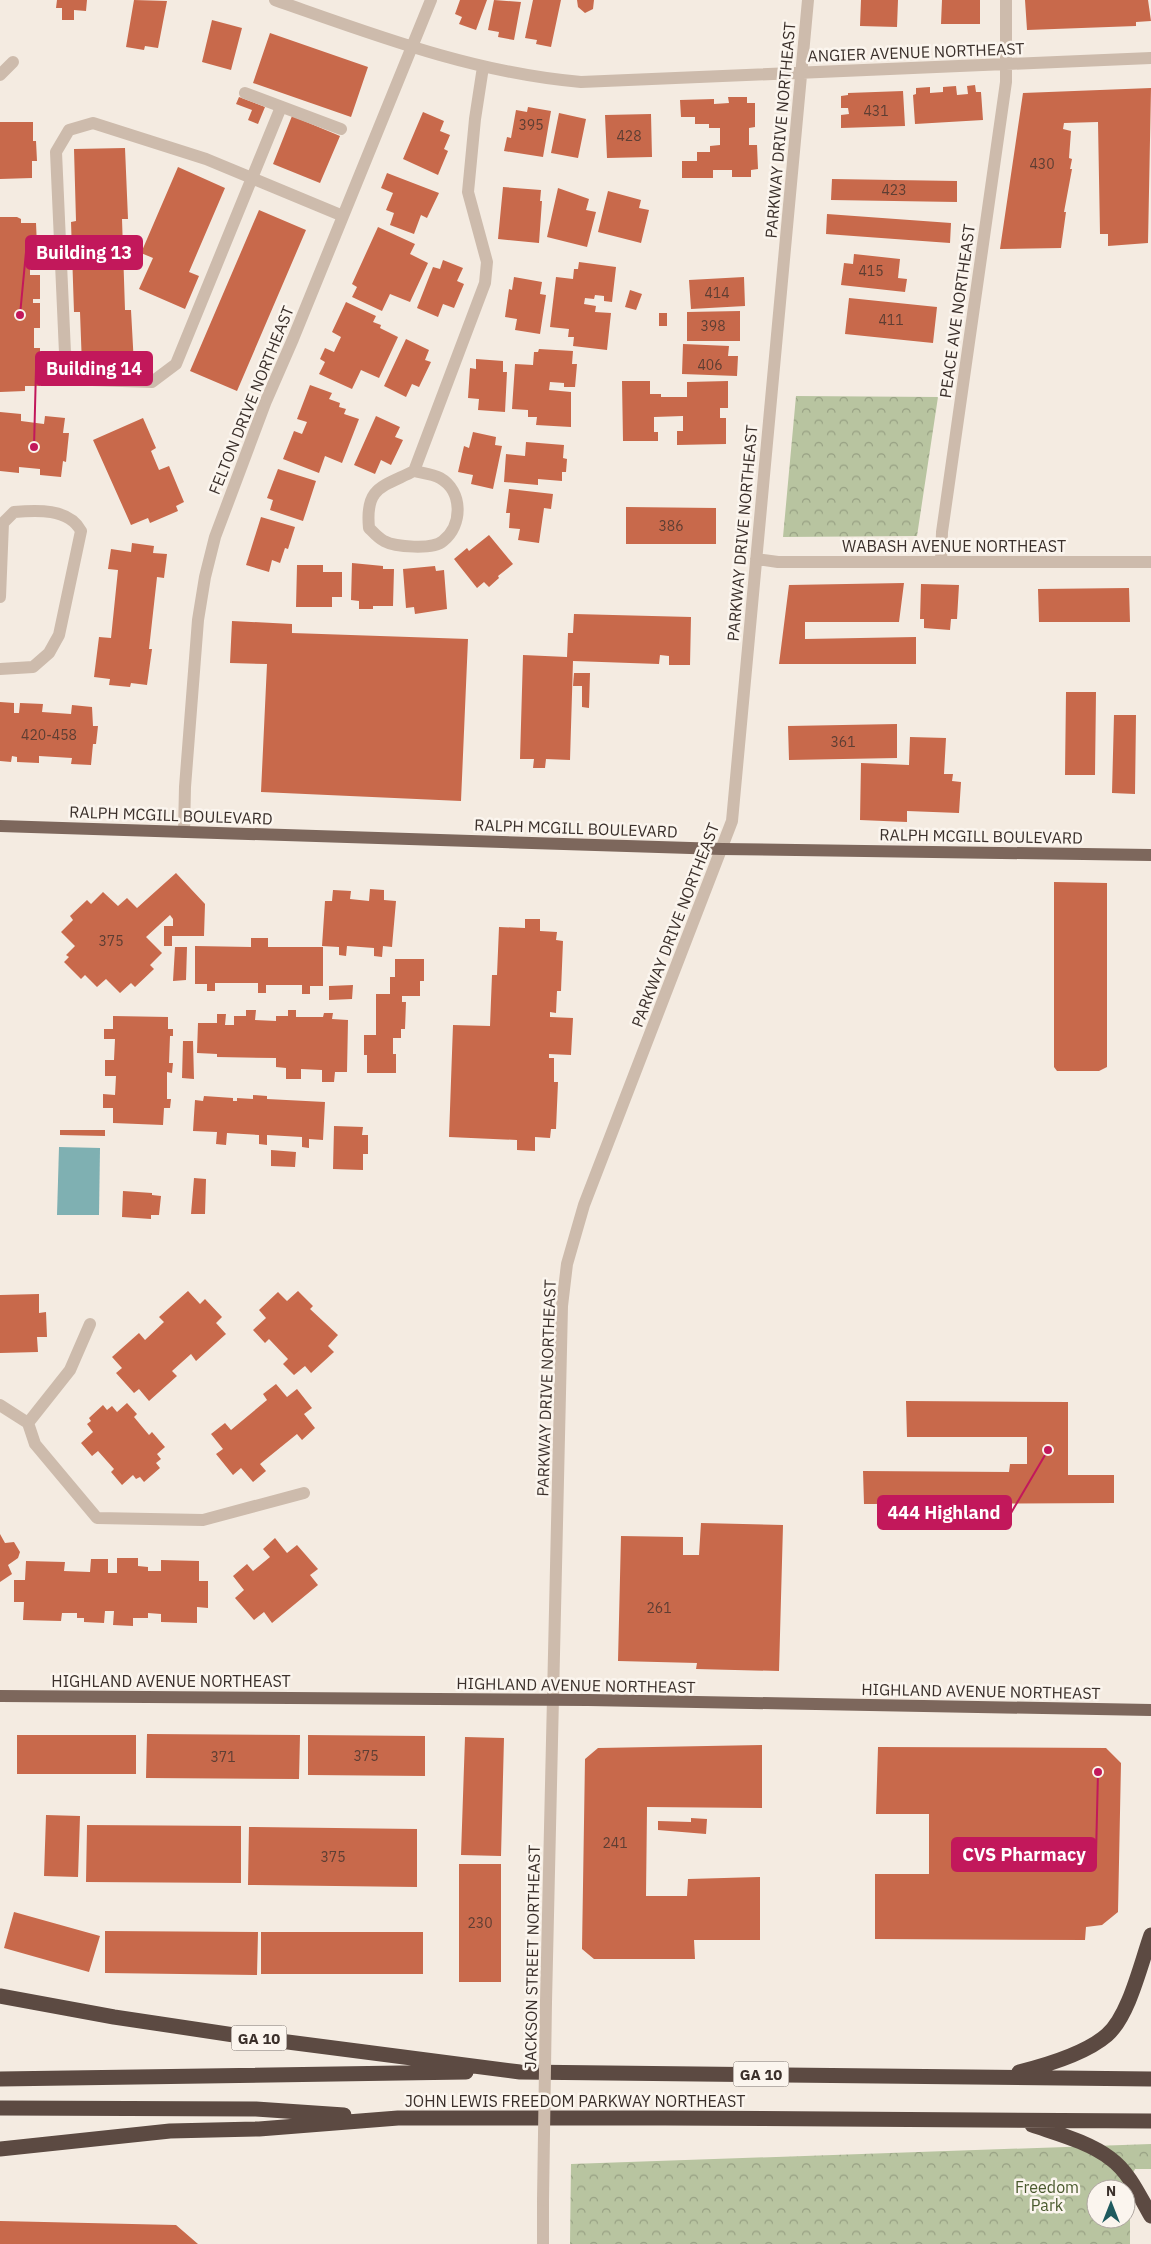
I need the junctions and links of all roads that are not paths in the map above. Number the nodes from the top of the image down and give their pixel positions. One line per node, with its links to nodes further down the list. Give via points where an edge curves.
1 (275, 0): 5 (street, ANGIER AVENUE NORTHEAST)
2 (431, 0): 5 (street, FELTON DRIVE NORTHEAST)
3 (808, 0): 10 (street, PARKWAY DRIVE NORTHEAST)
4 (1006, 0): 8 (street, PEACE AVE NORTHEAST)
5 (412, 48): 9 (street, ANGIER AVENUE NORTHEAST); 16 (street, FELTON DRIVE NORTHEAST)
6 (1151, 58): 8 (street, ANGIER AVENUE NORTHEAST)
7 (12, 62): 11 (street)
8 (1005, 64): 10 (street, ANGIER AVENUE NORTHEAST); 19 (street, PEACE AVE NORTHEAST, via 1004,91 942,532)
9 (483, 67): 10 (street, ANGIER AVENUE NORTHEAST, via 538,78 581,82); 17 (street, via 474,119 468,192 487,262 485,283)
10 (801, 73): 18 (street, PARKWAY DRIVE NORTHEAST)
11 (0, 75)
12 (246, 93): 13 (street)
13 (281, 107): 14 (street); 15 (street)
14 (341, 129)
15 (254, 178): 15 (street, via 93,123 69,130 56,152 65,353 92,380 152,382 176,364); 16 (street)
16 (343, 216): 24 (street, FELTON DRIVE NORTHEAST, via 266,401 215,537 198,620)
17 (414, 471): 17 (street, via 381,487 369,500 369,528 384,541 423,548 443,542 455,527 458,508 454,492 440,478)
18 (756, 559): 19 (street, WABASH AVENUE NORTHEAST, via 778,562); 25 (street, PARKWAY DRIVE NORTHEAST, via 732,821)
19 (941, 562): 20 (street, WABASH AVENUE NORTHEAST)
20 (1151, 562)
21 (0, 598): 22 (street, via 4,523 14,512 46,511 77,523 81,531 59,635 49,653 33,667)
22 (0, 669)
23 (0, 826): 24 (main road, RALPH MCGILL BOULEVARD)
24 (184, 832): 25 (main road, RALPH MCGILL BOULEVARD)
25 (722, 849): 26 (main road, RALPH MCGILL BOULEVARD); 32 (street, PARKWAY DRIVE NORTHEAST, via 584,1206 567,1264 562,1306)
26 (1151, 854)
27 (90, 1324): 29 (street, via 70,1370)
28 (0, 1405): 29 (street)
29 (28, 1424): 30 (street, via 35,1444 97,1518 203,1520)
30 (304, 1492)
31 (0, 1696): 32 (main road, HIGHLAND AVENUE NORTHEAST)
32 (553, 1700): 33 (main road, HIGHLAND AVENUE NORTHEAST); 46 (street, JACKSON STREET NORTHEAST, bridge)
33 (1151, 1710)
34 (1151, 1935): 37 (highway, via 1126,2006 1108,2034 1063,2058)
35 (0, 1996): 36 (highway, JOHN LEWIS FREEDOM PARKWAY NORTHEAST / GA 10, via 234,2035)
36 (520, 2072): 37 (highway, JOHN LEWIS FREEDOM PARKWAY NORTHEAST / GA 10); 38 (highway)
37 (1001, 2077): 39 (highway, JOHN LEWIS FREEDOM PARKWAY NORTHEAST / GA 10)
38 (0, 2079)
39 (1151, 2079)
40 (0, 2108): 41 (highway, via 256,2109)
41 (398, 2118): 42 (highway, JOHN LEWIS FREEDOM PARKWAY NORTHEAST); 44 (highway, JOHN LEWIS FREEDOM PARKWAY NORTHEAST, via 259,2130 170,2132)
42 (1022, 2121): 43 (highway, JOHN LEWIS FREEDOM PARKWAY NORTHEAST); 45 (highway, via 1071,2138 1113,2159)
43 (1151, 2121)
44 (0, 2150)
45 (1151, 2216)
46 (544, 2244)

